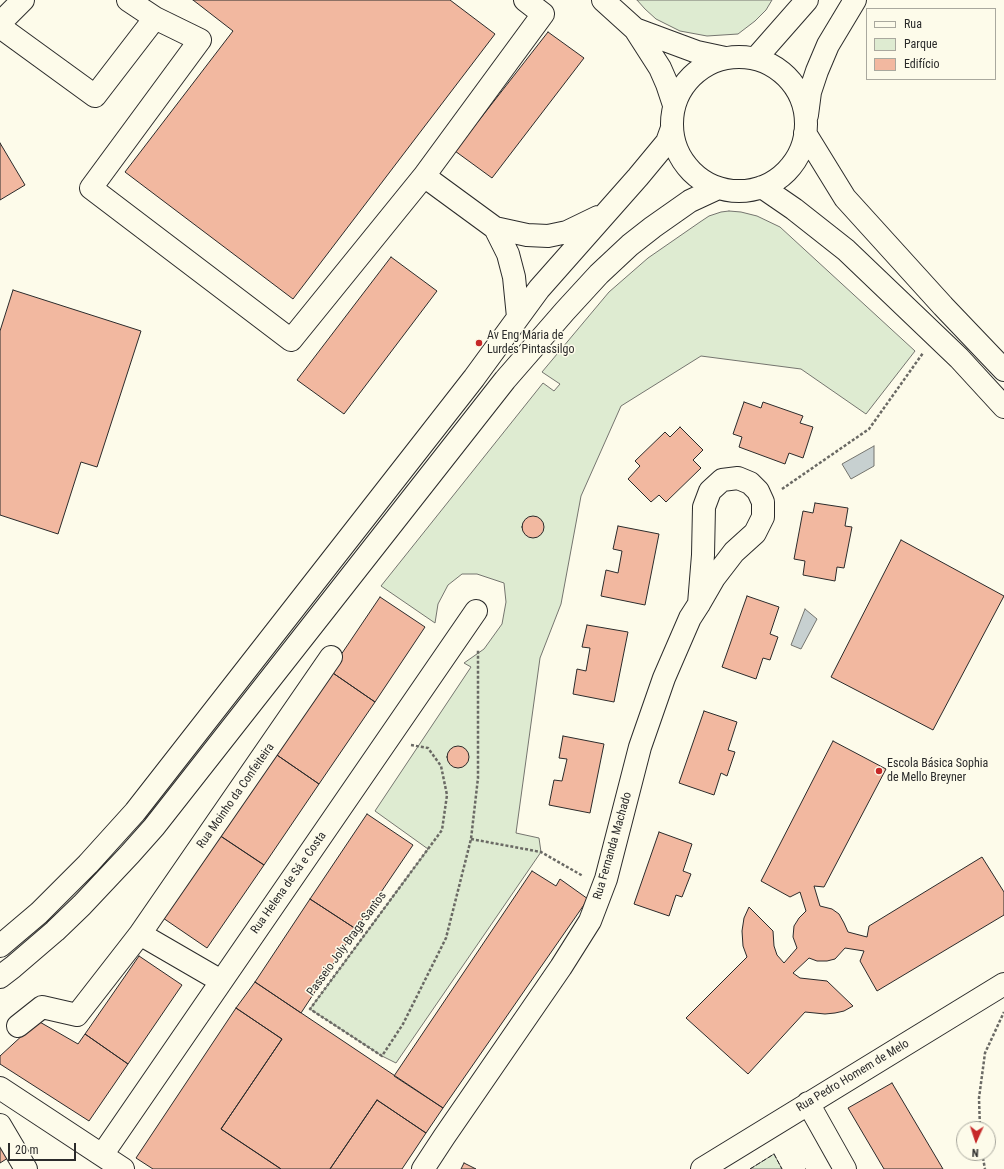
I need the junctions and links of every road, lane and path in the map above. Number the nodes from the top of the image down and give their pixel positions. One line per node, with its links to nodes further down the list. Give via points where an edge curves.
1 (23, 0): 8 (street)
2 (128, 0): 7 (street)
3 (524, 0): 16 (street, via 543,14)
4 (603, 0): 10 (street)
5 (807, 0): 12 (street)
6 (855, 0): 14 (street, via 828,46 817,71 810,92)
7 (154, 18): 9 (street, via 96,96); 16 (street, via 200,40 91,188 290,340)
8 (0, 23)
9 (0, 27)
10 (635, 29): 11 (street, via 697,52); 13 (street, via 660,68)
11 (725, 58): 12 (street); 13 (street, via 706,64 684,83)
12 (756, 58): 14 (street, via 777,68 794,84 804,105)
13 (674, 105): 15 (street)
14 (806, 125): 17 (street, via 803,145 795,162 778,179); 23 (street, via 845,198)
15 (672, 128): 18 (street, via 672,136 680,158 697,177); 19 (street, via 667,142)
16 (424, 176): 20 (street)
17 (762, 187): 18 (street, via 738,191); 22 (street, via 846,250)
18 (718, 188): 35 (street, via 690,201 630,245 565,310 505,380 154,827 55,931)
19 (606, 213): 20 (street, via 567,232 548,236 527,235); 21 (street, via 539,289)
20 (495, 228): 21 (street, via 508,254 514,277)
21 (518, 317): 34 (street, via 474,378 135,812 39,913)
22 (935, 336): 24 (street); 25 (path, via 869,429)
23 (1004, 370)
24 (1004, 407)
25 (763, 502): 26 (street, Rua Fernanda Machado, via 762,517 756,533 734,552); 26 (street, Rua Fernanda Machado, via 750,482 738,478 722,480 710,491 704,507)
26 (698, 604): 32 (street, Rua Fernanda Machado, via 684,631 651,714)
27 (476, 611): 30 (street, Rua Helena de Sá e Costa)
28 (478, 650): 31 (path, Passeio Joly Braga Santos, via 478,778)
29 (331, 657): 33 (street, Rua Moinho da Confeiteira)
30 (386, 742): 31 (path, Passeio Joly Braga Santos, via 428,748 441,766 447,795 442,830 310,1009 382,1056 403,1024 446,938); 36 (street, Rua Helena de Sá e Costa)
31 (471, 839): 32 (path, via 541,852)
32 (603, 887): 47 (street, Rua Fernanda Machado, via 581,937)
33 (140, 934): 36 (street); 39 (street, Rua Moinho da Confeiteira, via 77,1015 42,1007)
34 (0, 946)
35 (0, 977)
36 (221, 981): 44 (street, Rua Helena de Sá e Costa)
37 (1004, 984): 41 (street, Rua Pedro Homem de Melo)
38 (1004, 1012): 42 (path, via 985,1053 979,1098)
39 (18, 1026)
40 (0, 1088): 44 (street)
41 (808, 1103): 48 (street, Rua Pedro Homem de Melo); 49 (street)
42 (980, 1121)
43 (0, 1125): 45 (street)
44 (102, 1155): 46 (street)
45 (26, 1169)
46 (122, 1169)
47 (423, 1169)
48 (702, 1169)
49 (845, 1169)

